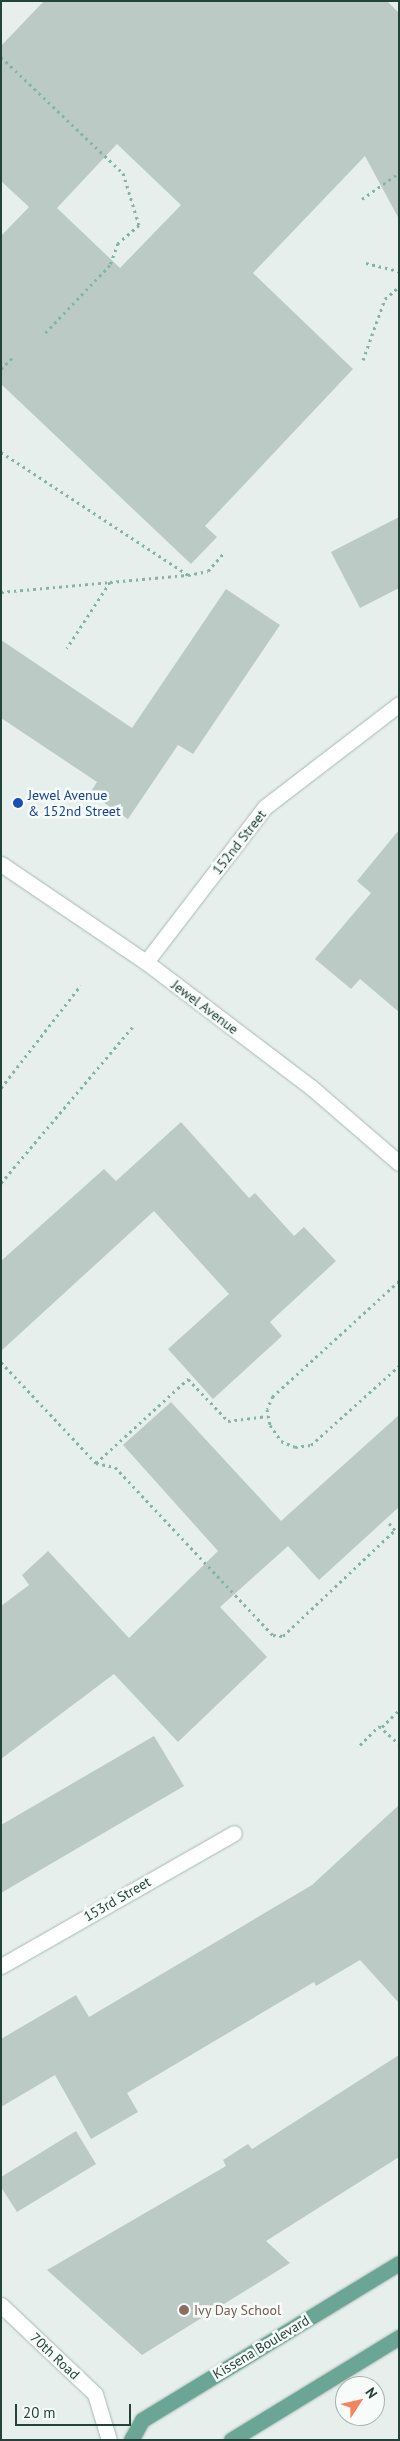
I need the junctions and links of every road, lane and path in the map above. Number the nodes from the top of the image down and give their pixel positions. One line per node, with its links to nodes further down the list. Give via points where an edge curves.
1 (1, 57): 7 (path, via 123,173 139,225 118,243 110,266)
2 (399, 173): 3 (path)
3 (362, 199)
4 (366, 263): 5 (path)
5 (399, 271)
6 (399, 287): 9 (path, via 385,299)
7 (44, 334)
8 (12, 358): 10 (path)
9 (363, 360)
10 (1, 370)
11 (1, 452): 13 (path)
12 (223, 554): 13 (path, via 208,571)
13 (188, 575): 14 (path)
14 (110, 582): 15 (path); 16 (path)
15 (1, 592)
16 (67, 648)
17 (399, 704): 19 (street, 152nd Street, via 265,807)
18 (1, 864): 19 (street, Jewel Avenue)
19 (146, 962): 23 (street, Jewel Avenue, via 312,1088)
20 (81, 985): 22 (path, via 70,1004)
21 (134, 1026): 24 (path)
22 (1, 1088)
23 (399, 1163)
24 (1, 1183)
25 (399, 1280): 28 (path, via 273,1396 267,1409)
26 (1, 1362): 29 (path)
27 (399, 1366): 28 (path, via 311,1445 295,1447 280,1441)
28 (268, 1416): 29 (path, via 228,1421 188,1379)
29 (96, 1463): 30 (path, via 115,1467 273,1635 283,1636 395,1530)
30 (389, 1523)
31 (399, 1710): 32 (path)
32 (382, 1727): 33 (path); 34 (path)
33 (360, 1744)
34 (399, 1744)
35 (234, 1833): 36 (street, 153rd Street)
36 (1, 1966)
37 (399, 2263): 41 (main road, Kissena Boulevard, via 142,2420)
38 (1, 2305): 40 (street, 70th Road, via 95,2394)
39 (399, 2337): 42 (main road)
40 (110, 2440)
41 (131, 2440)
42 (232, 2440)

